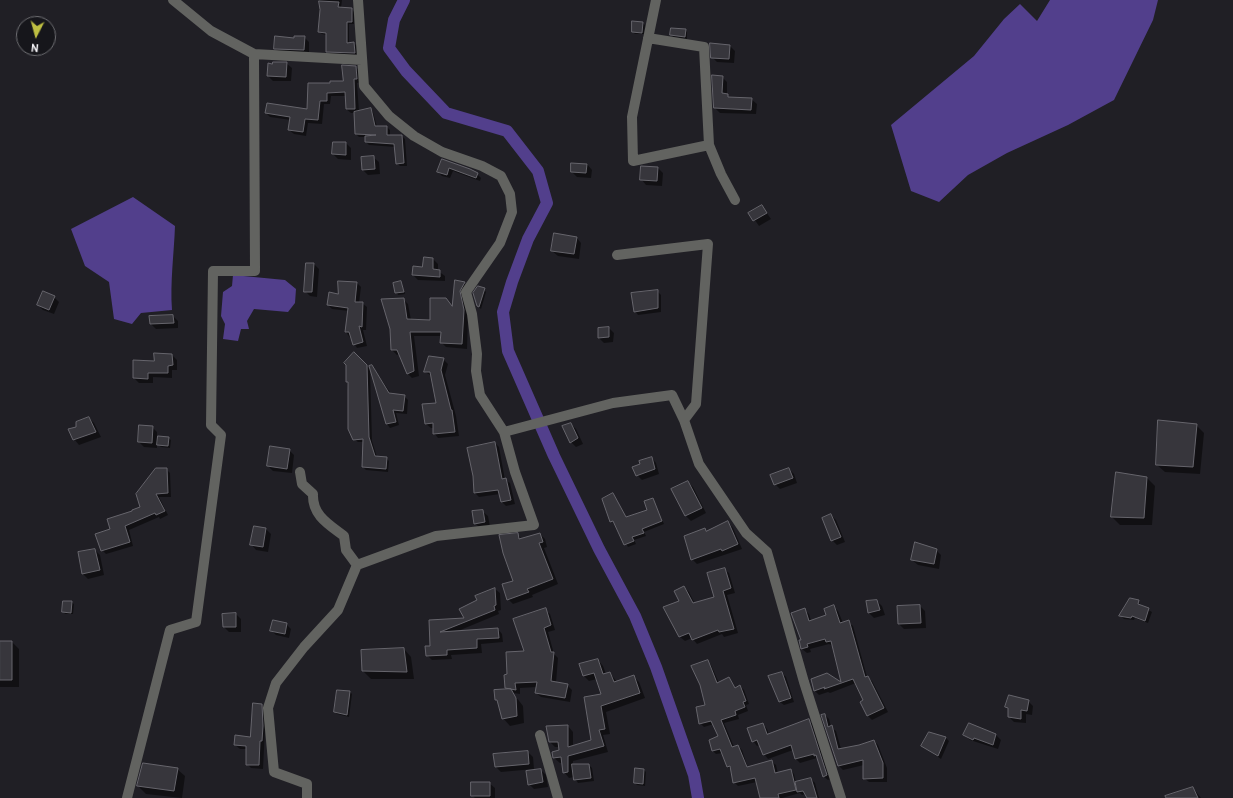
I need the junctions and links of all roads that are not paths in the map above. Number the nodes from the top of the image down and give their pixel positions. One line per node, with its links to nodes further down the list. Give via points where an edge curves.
1 (173, 0): 5 (street, via 211,31)
2 (358, 0): 6 (street)
3 (656, 0): 4 (street)
4 (648, 38): 7 (street, via 704,46); 7 (street, via 632,117 633,161)
5 (254, 54): 6 (street); 15 (street, via 255,271 213,271 211,425 221,435 196,622 170,630)
6 (362, 60): 11 (street, via 364,86 389,116 414,136 442,152 482,166 501,176 510,194 512,212 500,242 466,292 472,314 480,395)
7 (709, 145): 8 (street)
8 (735, 200)
9 (617, 255): 10 (street, via 708,244 696,404)
10 (684, 420): 11 (street, via 672,395 613,404); 18 (street, via 699,464 746,533 767,552 804,682)
11 (504, 432): 13 (street, via 534,525 436,536)
12 (300, 472): 13 (street, via 302,484 313,494 317,512 325,522 344,536 346,550)
13 (357, 565): 16 (street, via 338,610 276,683 268,708 274,772 307,784)
14 (540, 735): 17 (street)
15 (128, 798)
16 (307, 798)
17 (558, 798)
18 (841, 798)

